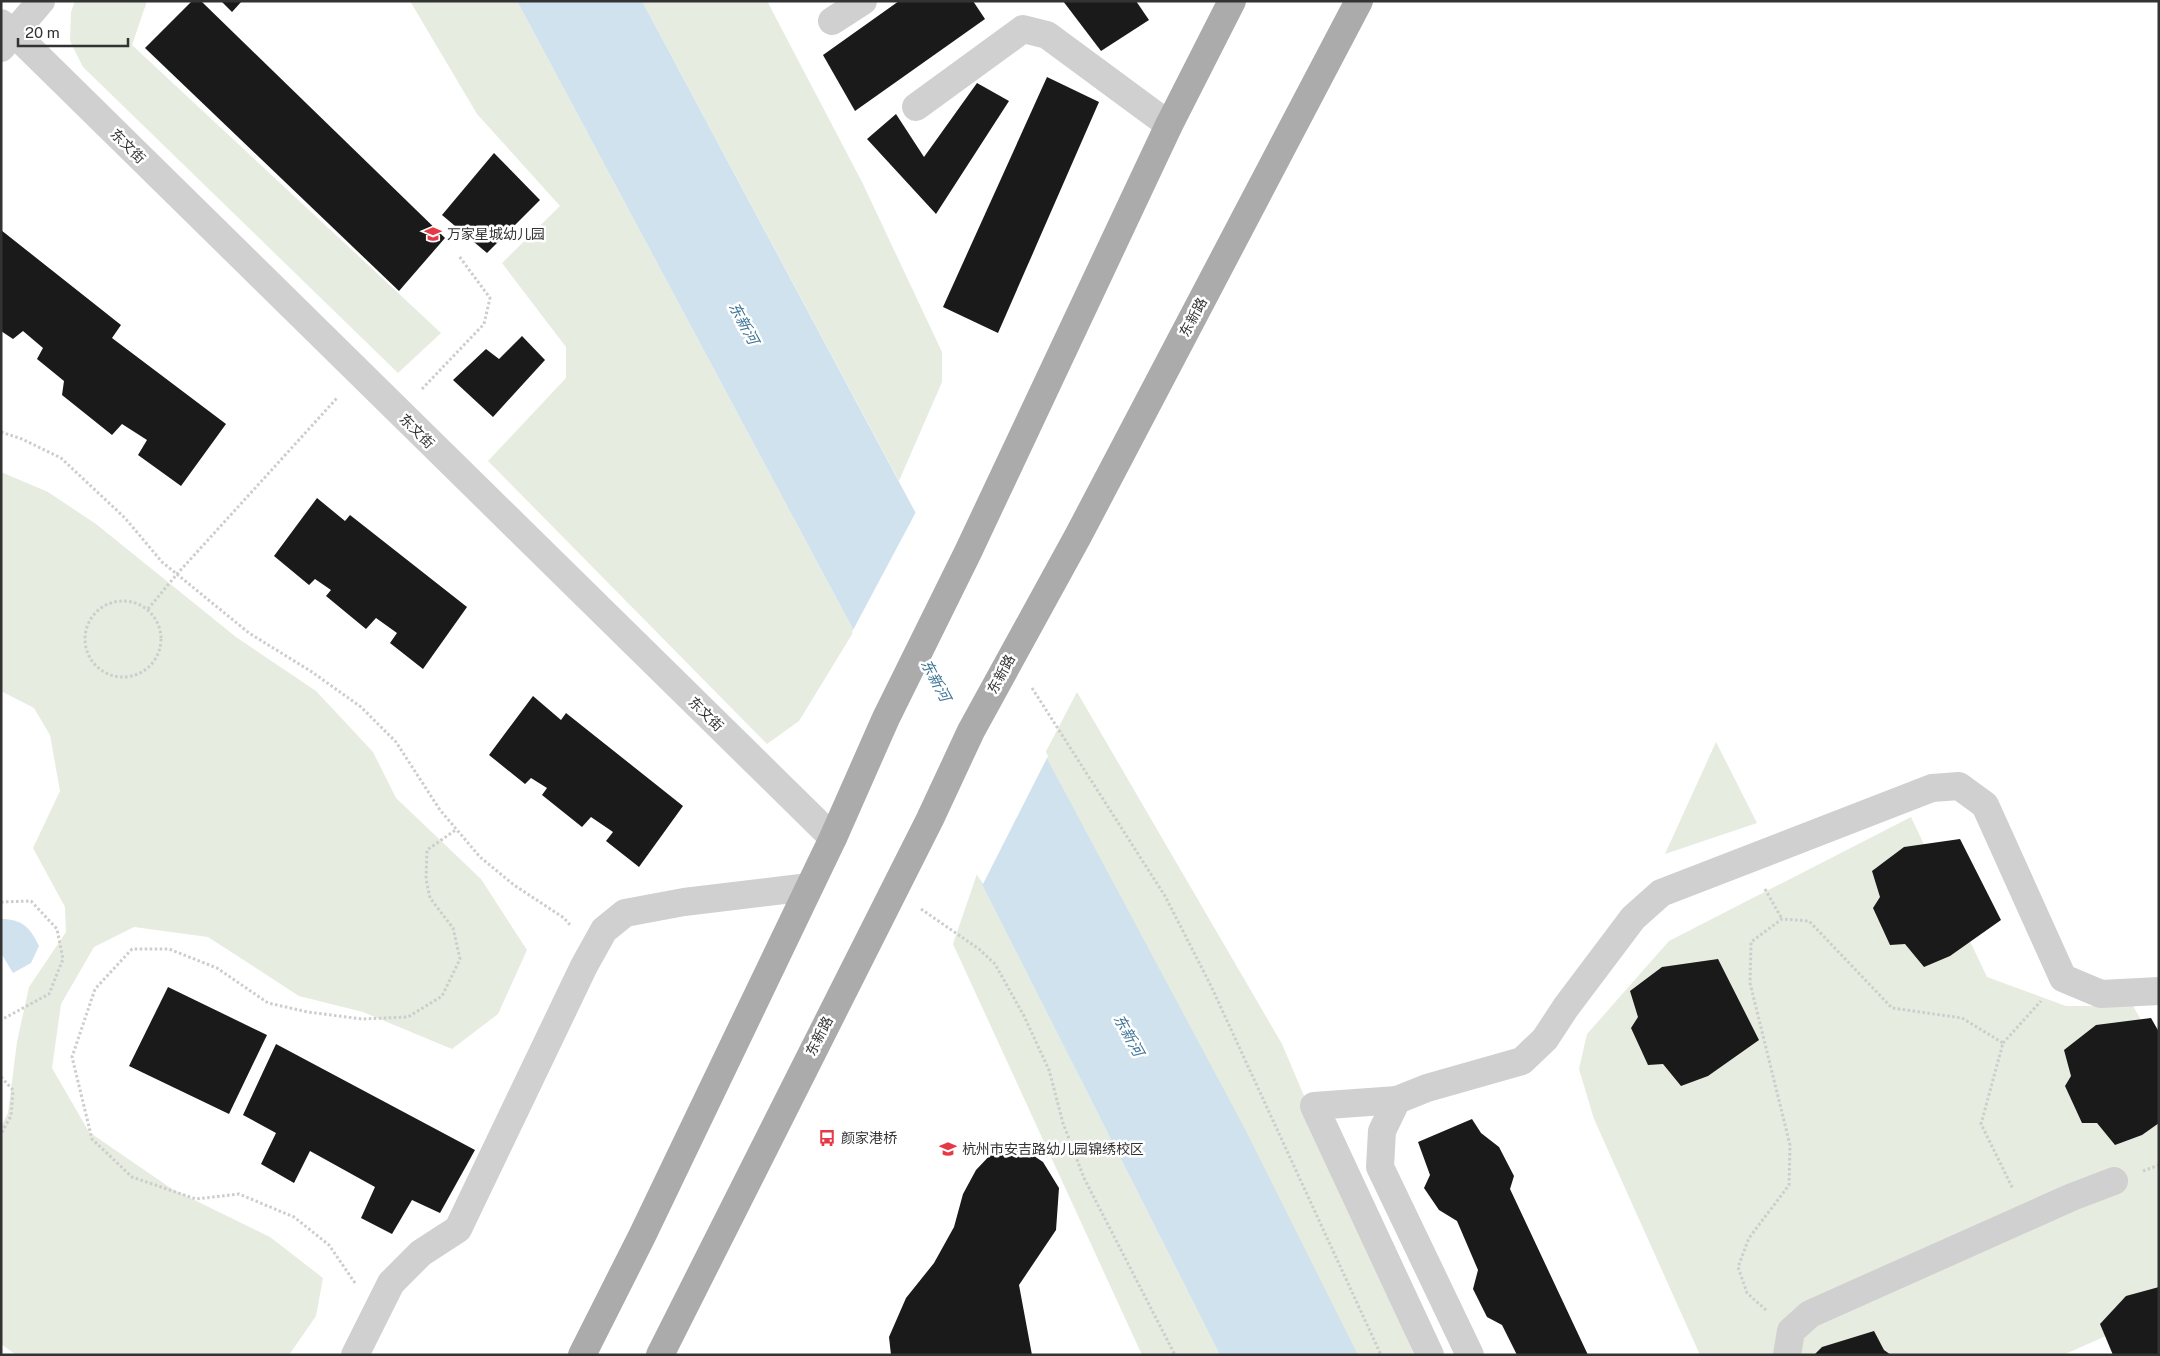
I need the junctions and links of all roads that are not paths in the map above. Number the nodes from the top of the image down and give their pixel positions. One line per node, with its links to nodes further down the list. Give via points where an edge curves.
1 (41, 1): 6 (street)
2 (863, 1): 5 (street)
3 (1231, 1): 8 (main road)
4 (1359, 1): 15 (main road, 东新路, via 1078,536 970,731 930,819)
5 (832, 21)
6 (5, 35): 9 (street, 东文街, via 359,374)
7 (916, 107): 8 (street, via 1024,29 1047,35)
8 (1169, 124): 9 (main road, via 968,552 886,718)
9 (833, 838): 10 (main road)
10 (809, 886): 16 (street, via 625,913 604,930 458,1229 421,1253 391,1283); 17 (main road)
11 (2159, 990): 12 (street, via 2101,994 2063,978 1985,804 1959,786 1932,788 1661,893 1633,918 1545,1039 1522,1061 1427,1088)
12 (1397, 1100): 18 (street, via 1314,1106); 19 (street, via 1382,1131 1380,1167)
13 (2114, 1180): 14 (street, via 1810,1314)
14 (1789, 1343)
15 (661, 1354)
16 (355, 1355)
17 (582, 1355)
18 (1430, 1355)
19 (1470, 1355)

